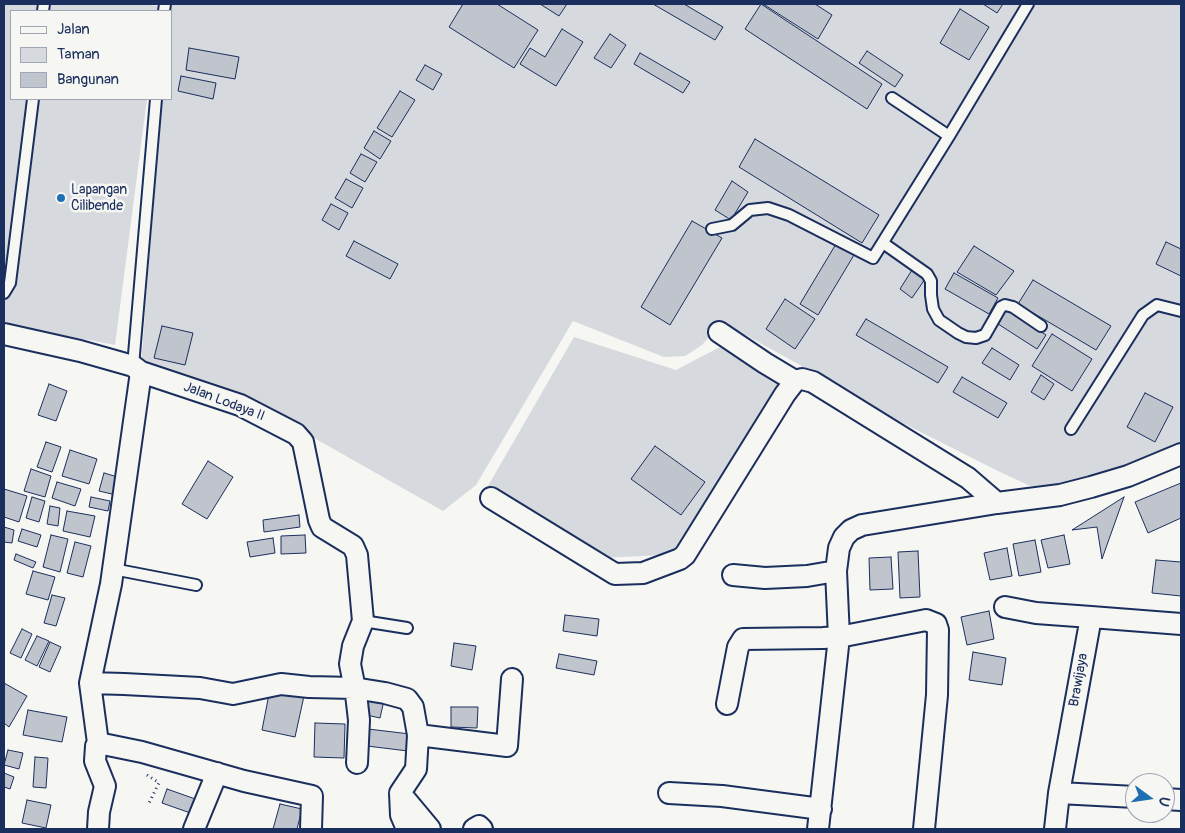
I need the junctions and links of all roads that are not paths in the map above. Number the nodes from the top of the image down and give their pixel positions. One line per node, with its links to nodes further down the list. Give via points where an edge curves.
1 (1028, 4): 5 (lane)
2 (892, 98): 5 (lane)
3 (33, 100): 8 (lane, via 10,283)
4 (156, 100): 13 (lane)
5 (949, 136): 7 (lane)
6 (712, 228): 7 (lane, via 732,225 750,210 768,208 789,215 874,258)
7 (883, 243): 10 (lane, via 927,274 931,281 933,309 939,320 958,334 976,338 985,335 1005,305)
8 (4, 293)
9 (1181, 311): 15 (lane, via 1157,305 1143,314)
10 (1041, 326)
11 (719, 332): 14 (street)
12 (4, 334): 13 (street, Jalan Lodaya II, via 80,351)
13 (137, 369): 19 (street); 25 (street, Jalan Lodaya II, via 240,405 296,434 303,442 322,527 353,546 357,555)
14 (794, 382): 17 (street, via 686,555 680,559 643,573 615,574); 18 (street, via 802,379 813,382 968,478)
15 (1071, 429)
16 (1181, 454): 18 (street, via 1091,488)
17 (491, 498)
18 (997, 503): 20 (street, via 862,525 844,537)
19 (113, 569): 22 (lane); 30 (street)
20 (836, 571): 21 (street, via 765,578); 28 (street)
21 (733, 575)
22 (196, 585)
23 (1005, 607): 24 (street)
24 (1091, 617): 26 (street); 39 (street, Brawijaya)
25 (364, 621): 27 (lane); 31 (street, Jalan Lodaya II, via 351,656)
26 (1181, 624)
27 (407, 628)
28 (839, 637): 32 (street, via 743,639 738,647); 41 (street); 50 (street, via 926,620 936,624 938,695)
29 (512, 679): 33 (street, via 507,746)
30 (90, 683): 31 (street, via 200,688 233,694 281,684); 34 (street)
31 (354, 688): 33 (street, via 407,699 413,707); 35 (street, Jalan Lodaya II, via 359,720)
32 (727, 704)
33 (418, 736): 37 (street, via 416,769)
34 (98, 742): 36 (street); 42 (street, via 95,762 105,786 98,812)
35 (357, 763)
36 (217, 773): 43 (street); 44 (street, via 312,796)
37 (400, 793): 45 (street, via 401,815); 46 (street)
38 (669, 793): 41 (street, via 722,796)
39 (1059, 793): 40 (street); 51 (street, Brawijaya)
40 (1125, 796)
41 (821, 809): 49 (street)
42 (98, 829)
43 (194, 829)
44 (311, 829)
45 (407, 829)
46 (430, 829)
47 (474, 829): 48 (street, via 479,826)
48 (482, 829)
49 (818, 829)
50 (924, 829)
51 (1055, 829)

